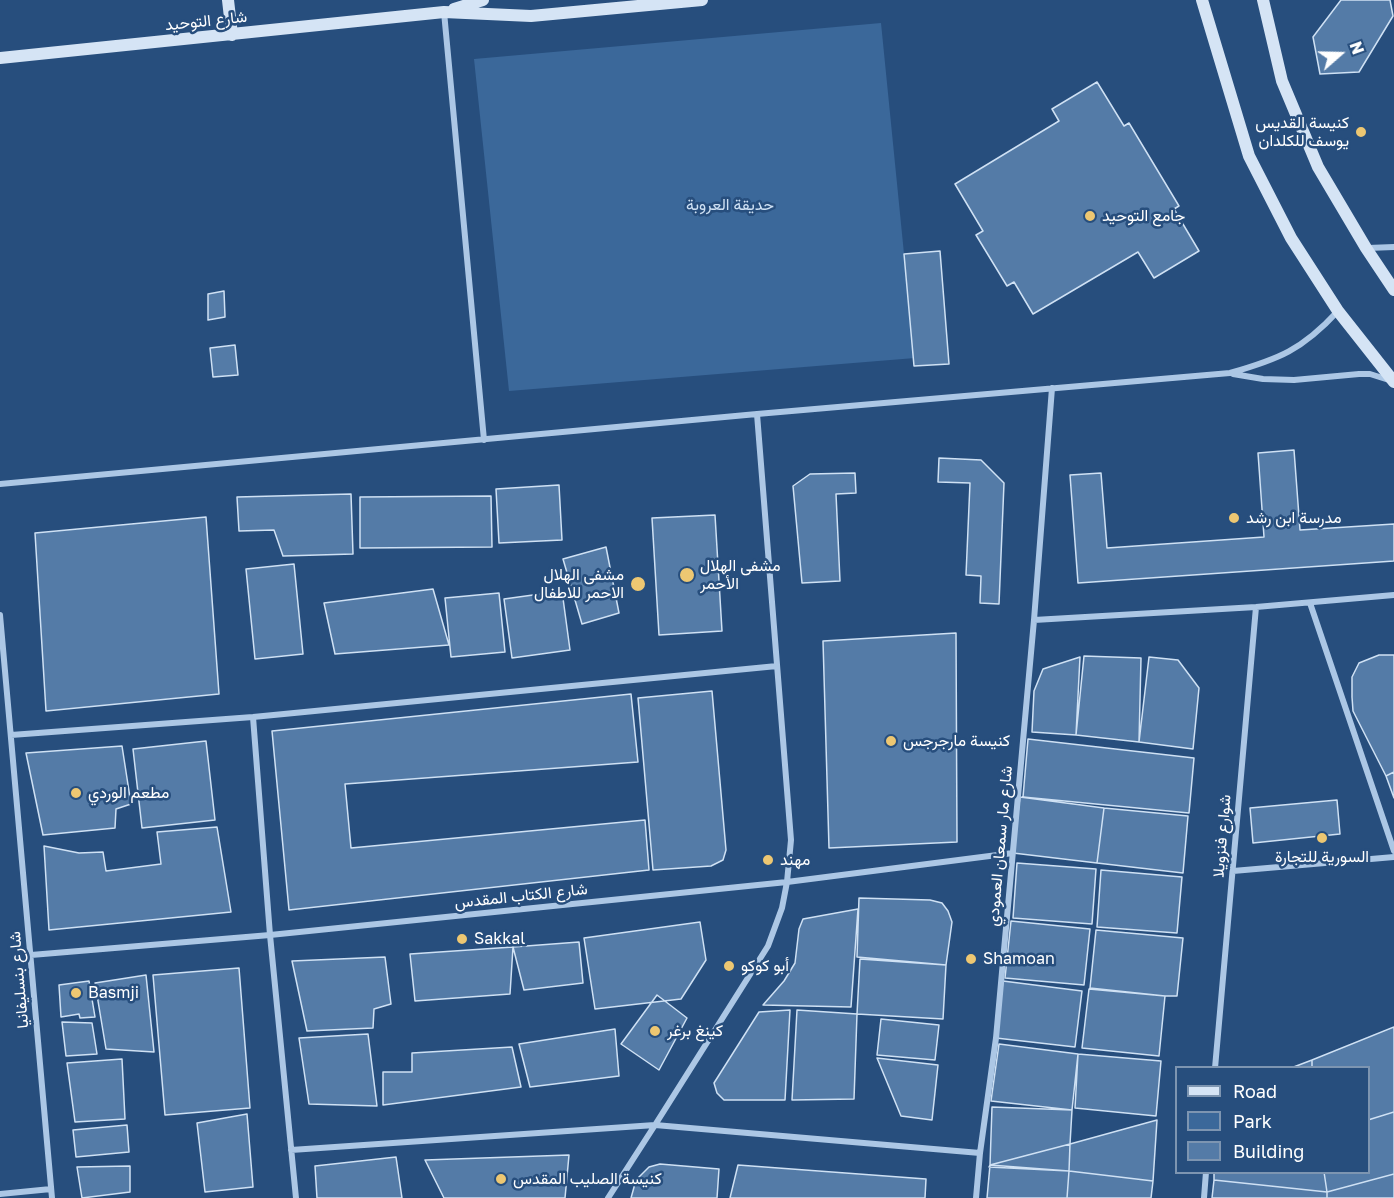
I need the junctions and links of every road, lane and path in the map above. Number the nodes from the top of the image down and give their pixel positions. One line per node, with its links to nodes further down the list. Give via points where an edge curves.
1 (228, 0): 7 (main road)
2 (483, 0): 6 (main road)
3 (702, 0): 6 (main road, شارع التوحيد, via 531,16)
4 (1263, 0): 10 (main road, via 1282,81 1318,167)
5 (1199, 2): 12 (main road, via 1249,156 1291,238)
6 (444, 12): 7 (main road, شارع التوحيد); 17 (street)
7 (231, 29): 8 (main road, شارع التوحيد)
8 (0, 58)
9 (1394, 247): 10 (street)
10 (1366, 249): 11 (main road)
11 (1394, 290)
12 (1338, 311): 13 (street, via 1305,343 1263,364); 14 (main road)
13 (1230, 373): 14 (street, via 1294,380 1359,374); 15 (street)
14 (1394, 382)
15 (1052, 388): 16 (street); 23 (street, شارع مار سمعان العمودي)
16 (757, 414): 17 (street); 24 (street)
17 (484, 440): 18 (street)
18 (0, 484)
19 (1394, 595): 20 (street)
20 (1310, 603): 21 (street); 27 (street)
21 (1256, 607): 23 (street); 30 (street, شوارع فنزويلا)
22 (0, 615): 26 (street, شارع بنسليفانيا)
23 (1034, 620): 28 (street, شارع مار سمعان العمودي)
24 (777, 666): 25 (street); 31 (street, via 791,840)
25 (253, 717): 26 (street); 32 (street)
26 (11, 735): 33 (street, شارع بنسليفانيا)
27 (1394, 851)
28 (1013, 853): 31 (street, شارع الكتاب المقدس); 37 (street, شارع مار سمعان العمودي)
29 (1394, 857): 30 (street)
30 (1233, 871): 34 (street, شوارع فنزويلا)
31 (787, 882): 32 (street, شارع الكتاب المقدس); 35 (street, via 768,946)
32 (270, 935): 33 (street, شارع الكتاب المقدس); 36 (street)
33 (31, 955): 39 (street, شارع بنسليفانيا)
34 (1215, 1066)
35 (656, 1125): 36 (street); 37 (street); 43 (street)
36 (291, 1150): 42 (street)
37 (981, 1153): 44 (street, شارع مار سمعان العمودي)
38 (1206, 1174): 45 (street)
39 (51, 1189): 40 (street); 41 (street, شارع بنسليفانيا)
40 (0, 1194)
41 (52, 1198)
42 (296, 1198)
43 (608, 1198)
44 (976, 1198)
45 (1204, 1198)

